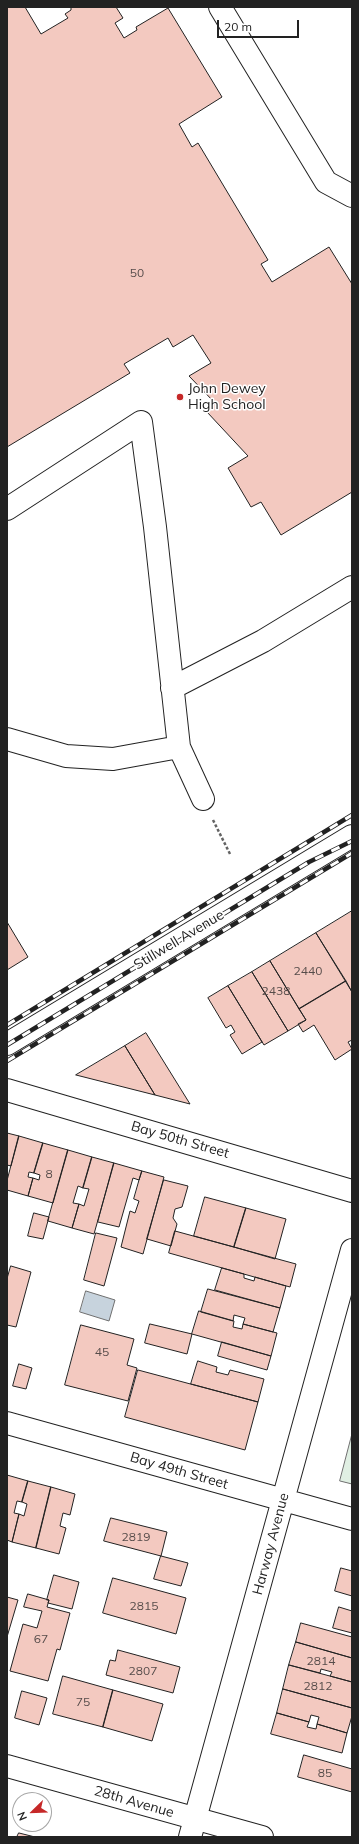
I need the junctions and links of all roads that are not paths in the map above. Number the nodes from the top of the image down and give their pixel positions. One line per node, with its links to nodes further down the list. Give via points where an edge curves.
1 (220, 7): 2 (street, via 326,182)
2 (352, 196)
3 (7, 509): 5 (street, via 142,422)
4 (352, 587): 5 (street, via 263,641)
5 (172, 688): 7 (street)
6 (7, 739): 7 (street, via 66,756 113,759)
7 (178, 747): 8 (street)
8 (203, 799)
9 (352, 836): 10 (street, Stillwell Avenue)
10 (7, 1044)
11 (7, 1090): 12 (street, Bay 50th Street)
12 (352, 1190)
13 (352, 1250): 15 (street, Harway Avenue)
14 (7, 1423): 15 (street, Bay 49th Street)
15 (283, 1500): 16 (street, Bay 49th Street); 18 (street, Harway Avenue)
16 (352, 1519)
17 (7, 1766): 18 (street, 28th Avenue)
18 (193, 1828): 19 (street, 28th Avenue)
19 (262, 1837)

